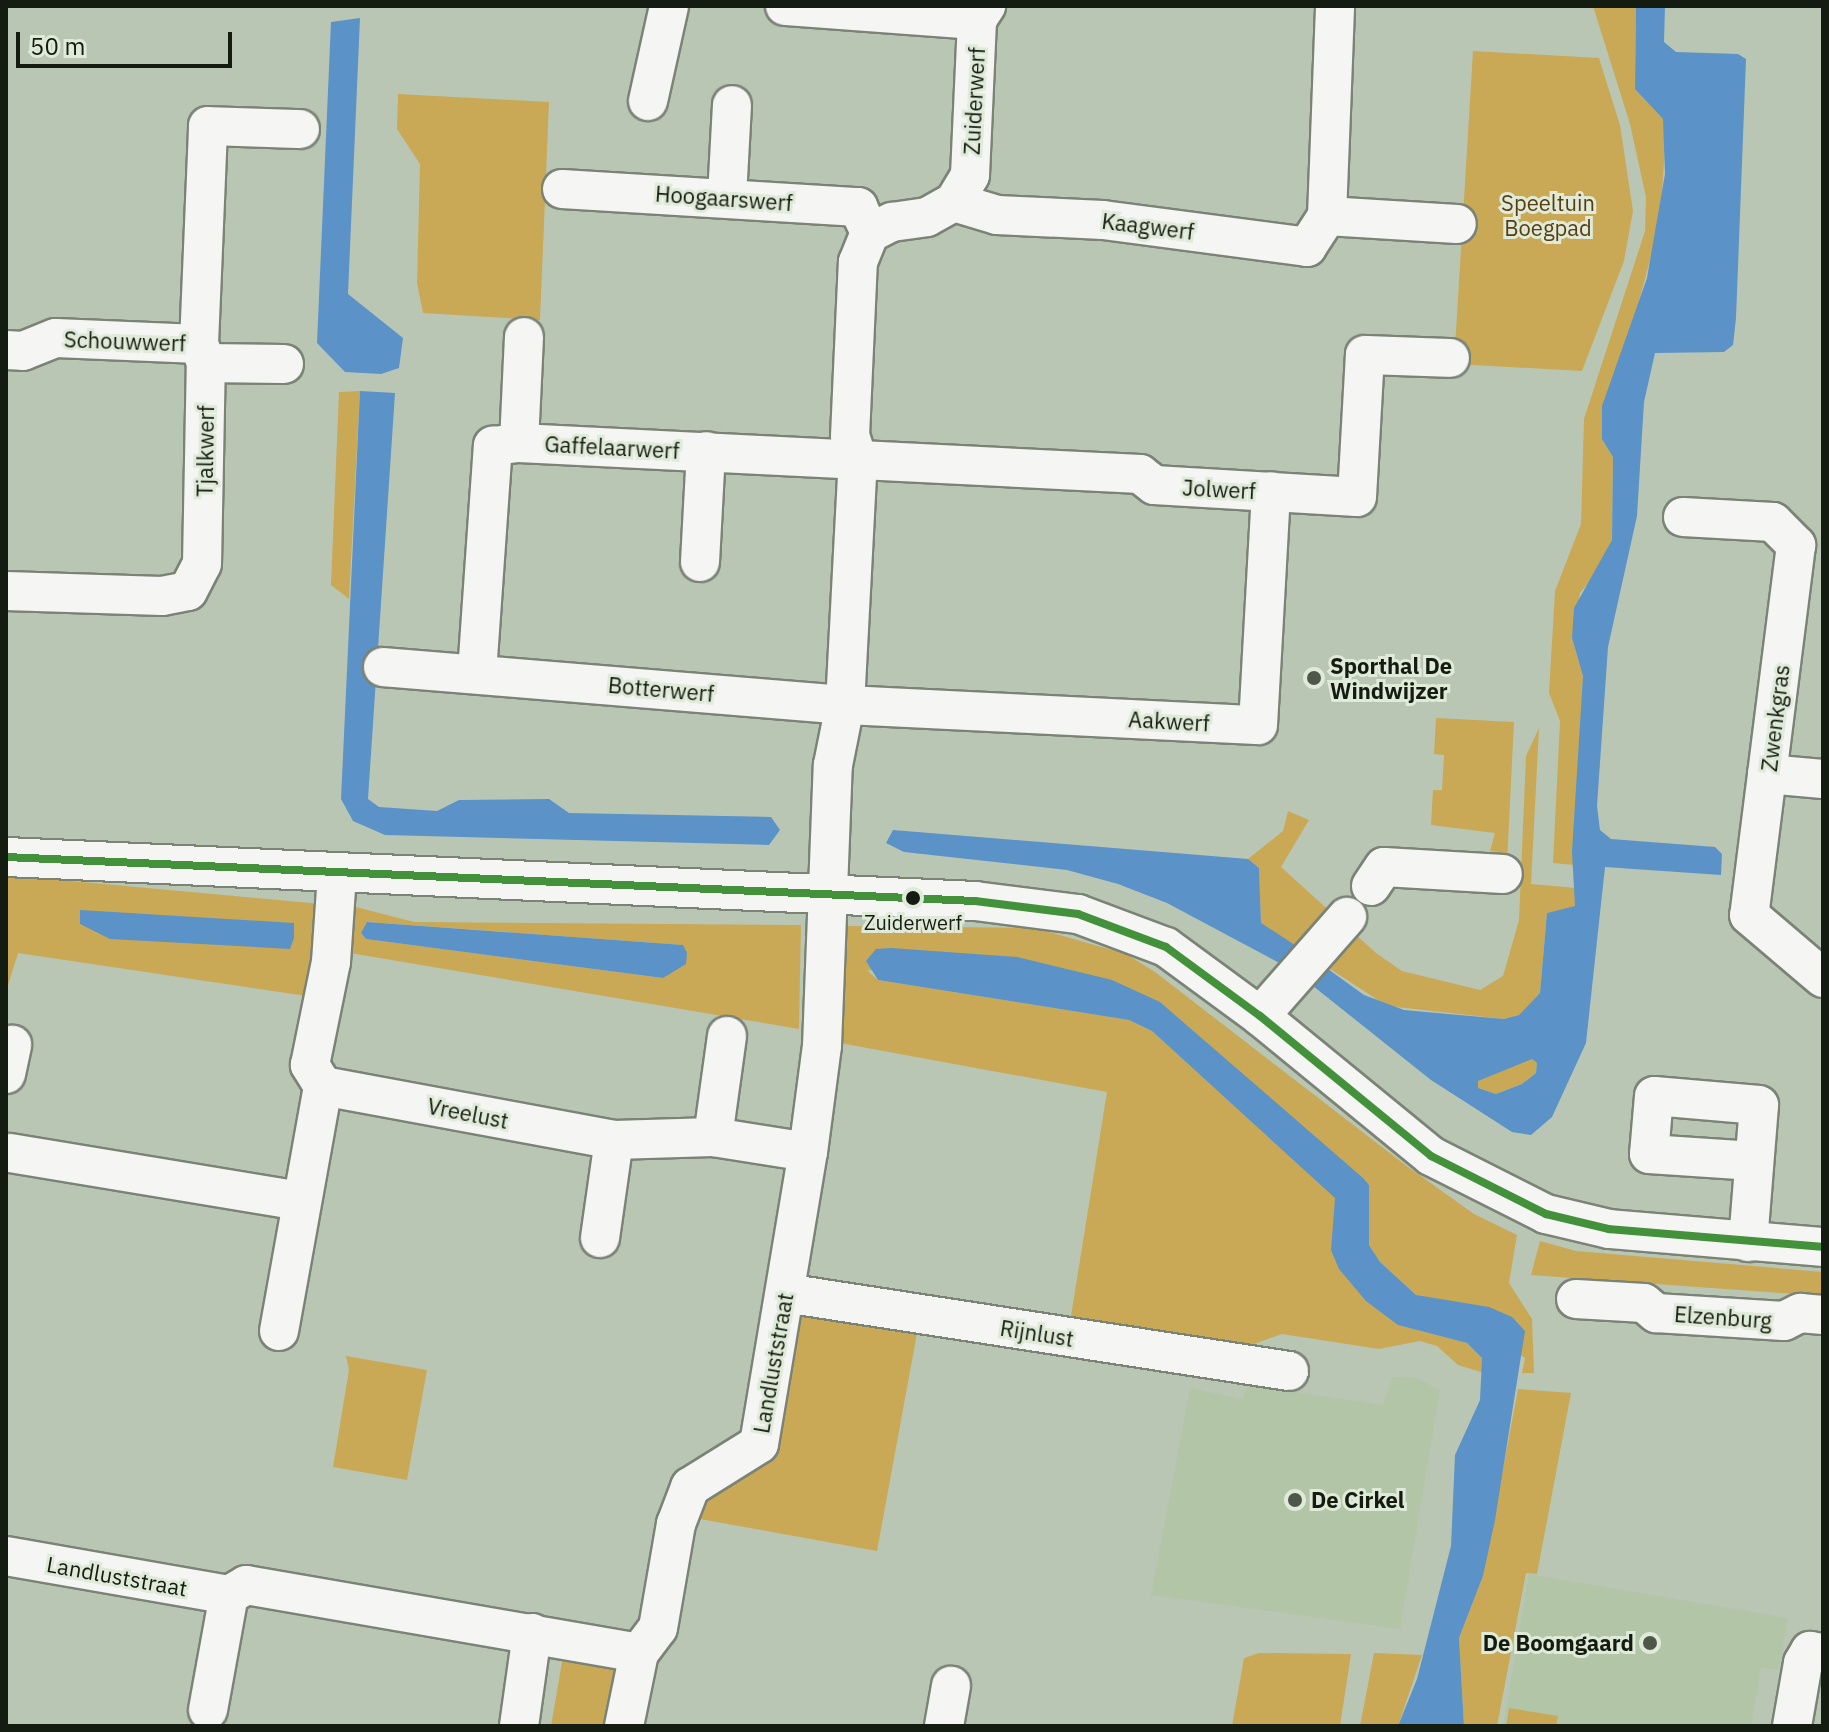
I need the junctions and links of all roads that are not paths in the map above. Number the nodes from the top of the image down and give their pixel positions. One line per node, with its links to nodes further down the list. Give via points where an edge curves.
1 (668, 6): 5 (street)
2 (785, 6): 4 (street)
3 (1335, 6): 11 (street)
4 (982, 13): 10 (street, Zuiderwerf, via 970,175)
5 (648, 101)
6 (732, 105): 9 (street)
7 (300, 129): 16 (street, Tjalkwerf, via 208,126)
8 (562, 189): 9 (street, Hoogaarswerf)
9 (727, 197): 13 (street, Hoogaarswerf, via 858,207)
10 (954, 202): 11 (street, Kaagwerf, via 997,215 1103,220 1307,247); 13 (street, via 927,217 892,222)
11 (1327, 216): 12 (street)
12 (1457, 224)
13 (870, 233): 21 (street, via 858,262 850,436)
14 (524, 337): 19 (street, Gaffelaarwerf)
15 (6, 350): 16 (street, Schouwwerf, via 23,351 56,338)
16 (203, 353): 18 (street, Schouwwerf); 26 (street, Tjalkwerf, via 202,564 188,591 162,596)
17 (1450, 358): 22 (street, Jolwerf, via 1365,355 1357,497)
18 (284, 364)
19 (506, 444): 20 (street, Gaffelaarwerf); 28 (street)
20 (706, 451): 21 (street, Gaffelaarwerf); 25 (street, Gaffelaarwerf)
21 (858, 460): 22 (street, Jolwerf, via 1140,474 1154,485); 29 (street)
22 (1271, 491): 29 (street, Aakwerf, via 1258,725)
23 (1683, 517): 24 (street, Zwenkgras, via 1773,522)
24 (1810, 544): 30 (street, Zwenkgras)
25 (700, 562)
26 (6, 591)
27 (383, 667): 28 (street, Botterwerf)
28 (477, 673): 29 (street, Botterwerf)
29 (845, 705): 36 (street, via 833,765)
30 (1767, 774): 31 (street); 38 (street, Zwenkgras, via 1749,915)
31 (1823, 779)
32 (6, 857): 33 (street)
33 (337, 873): 36 (street); 41 (street, via 331,962 310,1065)
34 (1503, 874): 35 (street, via 1384,867)
35 (1371, 886)
36 (829, 896): 39 (street, via 975,901 1078,914 1166,947); 44 (street, Landluststraat, via 822,1046)
37 (1347, 917): 39 (street)
38 (1823, 978)
39 (1260, 1016): 49 (street, via 1431,1156 1481,1185 1546,1214 1595,1226)
40 (727, 1036): 42 (street)
41 (323, 1086): 43 (street, Vreelust); 47 (street)
42 (713, 1137): 43 (street, Vreelust); 44 (street, Vreelust)
43 (614, 1140): 48 (street)
44 (808, 1152): 51 (street, Landluststraat)
45 (7, 1155): 47 (street)
46 (1754, 1161): 49 (street)
47 (301, 1201): 54 (street)
48 (600, 1238)
49 (1748, 1242): 50 (street)
50 (1823, 1247)
51 (785, 1293): 55 (street, Rijnlust); 59 (street, Landluststraat, via 759,1444 690,1487 676,1524 658,1628)
52 (1576, 1299): 53 (street, Elzenburg, via 1644,1303 1656,1313 1770,1321 1800,1313)
53 (1823, 1315)
54 (279, 1331)
55 (1289, 1371)
56 (6, 1556): 57 (street, Landluststraat)
57 (229, 1595): 58 (street, Landluststraat, via 246,1585); 62 (street)
58 (532, 1633): 59 (street, Landluststraat); 63 (street)
59 (639, 1653): 64 (street)
60 (1823, 1653): 66 (street, via 1810,1651 1803,1663)
61 (951, 1686): 65 (street)
62 (208, 1710)
63 (519, 1726)
64 (624, 1726)
65 (944, 1726)
66 (1792, 1726)

